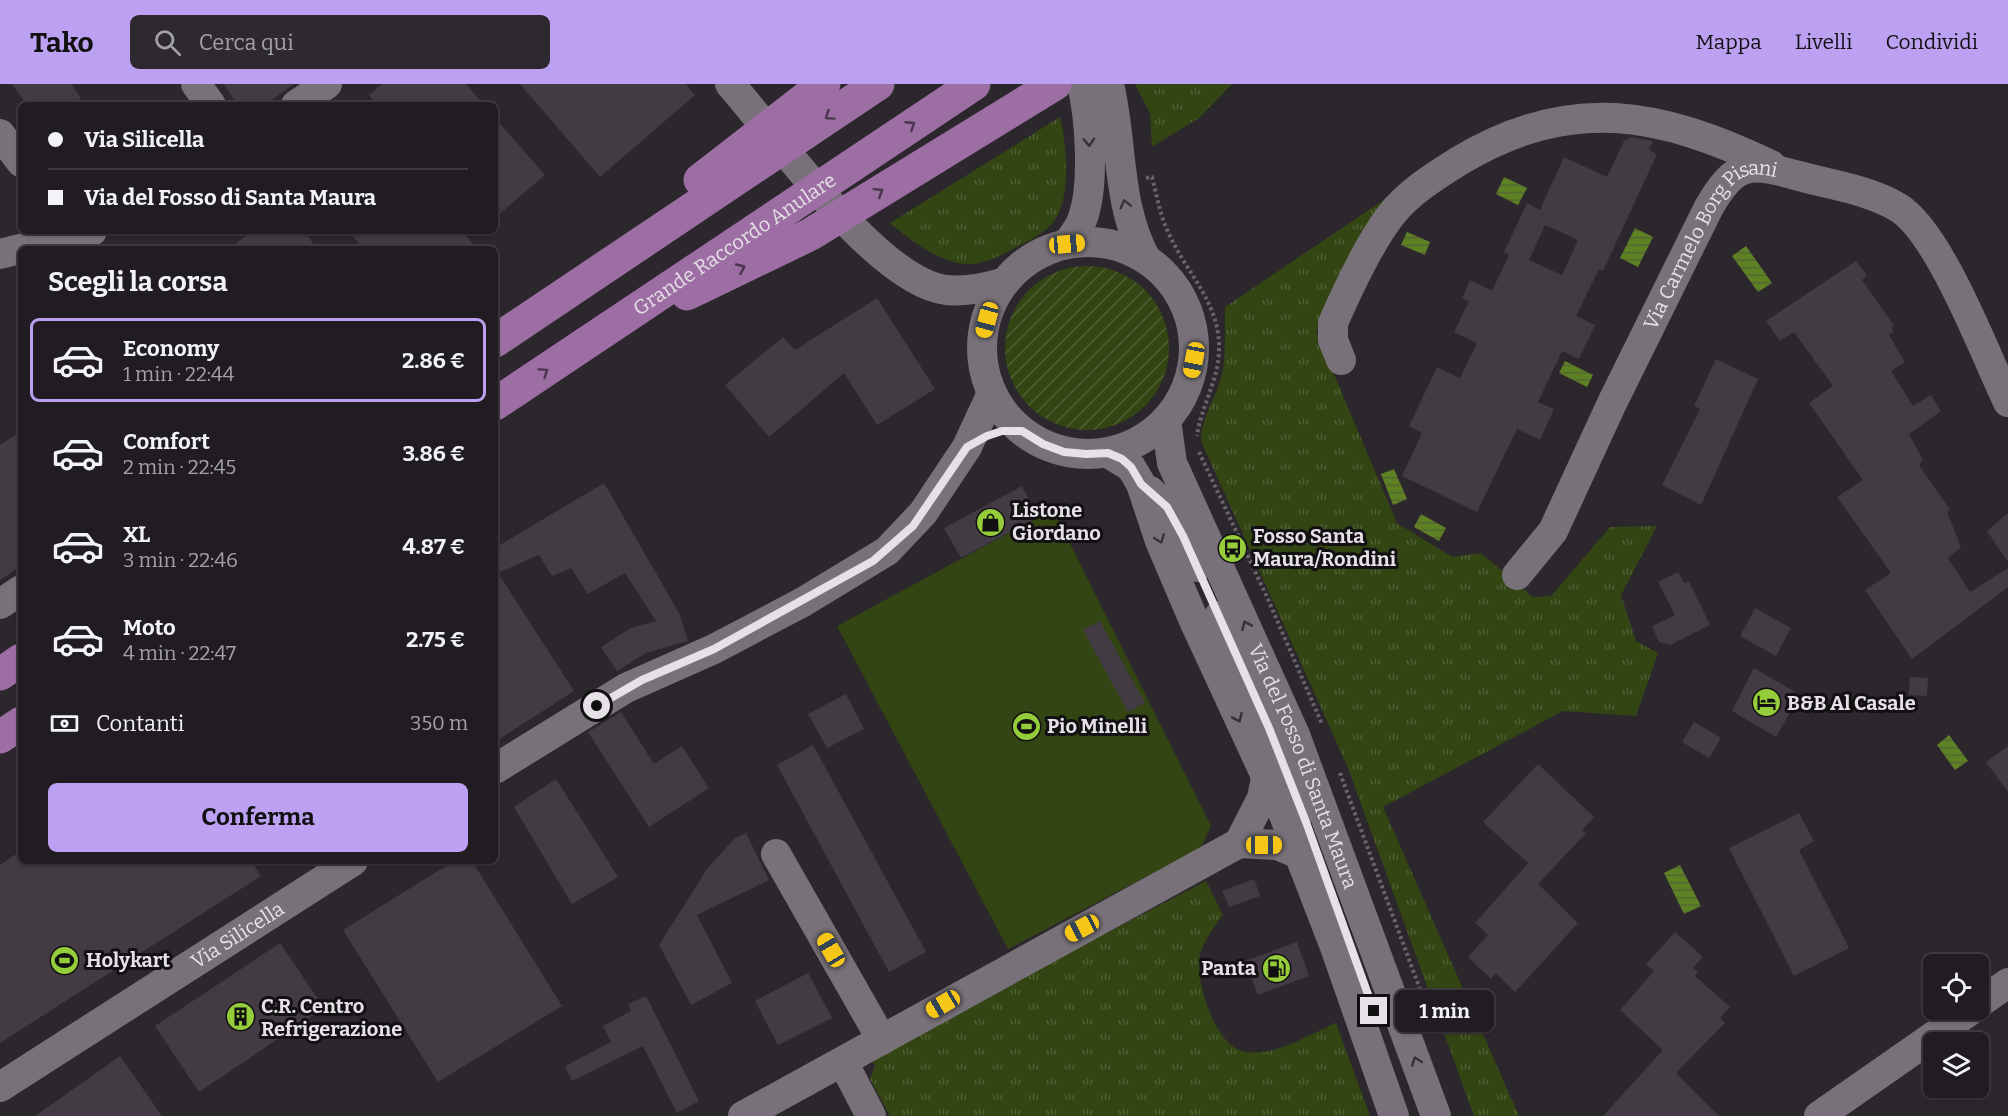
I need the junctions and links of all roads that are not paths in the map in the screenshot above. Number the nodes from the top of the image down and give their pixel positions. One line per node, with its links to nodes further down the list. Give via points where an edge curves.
1 (196, 84): 10 (street)
2 (327, 84): 11 (street)
3 (730, 84): 23 (street, via 865,241 911,275)
4 (824, 84): 13 (highway)
5 (878, 84): 13 (highway, one-way to 13)
6 (974, 84): 25 (highway, Grande Raccordo Anulare, one-way to 6)
7 (1055, 84): 25 (highway, one-way to 7, via 812,234)
8 (1082, 84): 17 (street, one-way to 17, via 1088,124 1088,178 1082,221)
9 (1109, 84): 21 (street, one-way to 9, via 1132,228 1121,185)
10 (209, 102)
11 (300, 102)
12 (0, 134): 14 (street)
13 (751, 154): 26 (highway, via 573,289)
14 (18, 158)
15 (1791, 173): 27 (street, via 1726,145 1638,119 1601,116 1559,120 1521,130 1452,166 1417,189 1392,214 1334,323 1333,340); 30 (street, Via Carmelo Borg Pisani, via 1874,197 1913,220 1934,247); 36 (street, Via Carmelo Borg Pisani, via 1744,168 1718,193 1692,237 1553,531)
16 (73, 234): 18 (street)
17 (1067, 244): 21 (street, via 1112,245); 22 (street, via 1029,260)
18 (34, 246)
19 (18, 250): 20 (street)
20 (0, 254)
21 (1146, 259): 31 (street, via 1180,295 1194,343 1191,377)
22 (1005, 282): 23 (street, via 981,289); 24 (street, via 990,306)
23 (945, 290): 24 (street)
24 (983, 334): 28 (street, via 982,354)
25 (593, 338): 29 (highway, Grande Raccordo Anulare, one-way to 25)
26 (498, 339)
27 (1341, 360)
28 (992, 393): 32 (street); 33 (street)
29 (498, 402)
30 (2008, 402)
31 (1166, 420): 34 (street, via 1140,441); 60 (street, Via del Fosso di Santa Maura, one-way to 31, via 1295,735 1172,463)
32 (1024, 433): 33 (street, via 1016,429 1002,431); 34 (street, via 1064,452)
33 (967, 447): 43 (street, via 913,526 873,561 693,660 626,688)
34 (1108, 453): 35 (street, Via del Fosso di Santa Maura, via 1131,467)
35 (1141, 484): 44 (street, Via del Fosso di Santa Maura, one-way to 44, via 1164,552); 59 (street, Via del Fosso di Santa Maura, via 1167,507 1183,536 1269,728)
36 (1517, 574)
37 (18, 592): 38 (street)
38 (0, 604)
39 (18, 662): 40 (highway)
40 (0, 674)
41 (18, 725): 42 (highway)
42 (0, 737)
43 (498, 767)
44 (1266, 778): 45 (street, via 1262,798); 47 (street, Via del Fosso di Santa Maura)
45 (1239, 843): 47 (street, via 1277,845); 52 (street)
46 (776, 854): 52 (street)
47 (1301, 855): 58 (street, Via del Fosso di Santa Maura)
48 (348, 864): 54 (street, Via Silicella)
49 (2008, 983): 50 (street)
50 (1989, 996)
51 (1958, 1020): 55 (street)
52 (882, 1040): 53 (street)
53 (843, 1062): 56 (street); 57 (street)
54 (0, 1087)
55 (1848, 1107): 61 (street)
56 (743, 1116)
57 (871, 1116)
58 (1394, 1116)
59 (1412, 1116)
60 (1436, 1116)
61 (1819, 1116)

